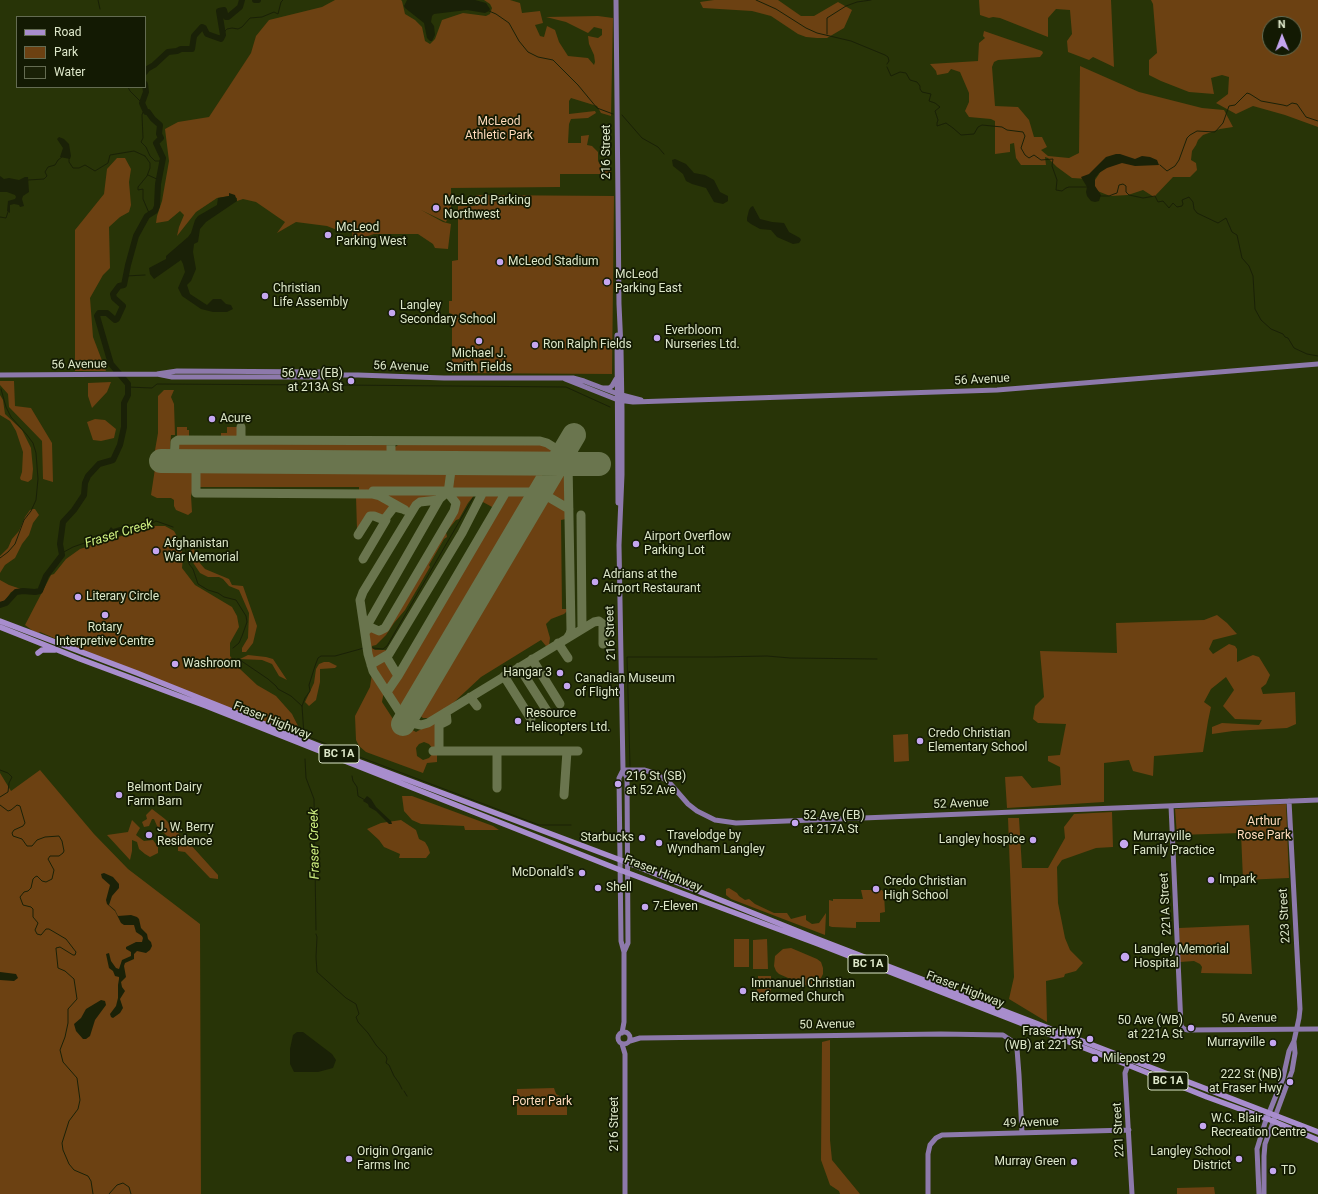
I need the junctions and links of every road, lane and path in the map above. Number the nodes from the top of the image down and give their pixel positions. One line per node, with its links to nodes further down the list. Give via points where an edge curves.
1 (616, 0): 2 (main road, 216 Street)
2 (619, 304): 5 (main road, 216 Street); 12 (main road, 216 Street, via 622,348)
3 (1318, 364): 12 (main road, 56 Avenue, via 997,390 646,401)
4 (219, 372): 6 (main road, 56 Avenue, via 178,371); 8 (main road, 56 Avenue, via 325,372); 9 (main road)
5 (618, 372): 11 (main road, via 616,382 612,386); 12 (main road, 216 Street)
6 (157, 374): 7 (main road, 56 Avenue); 9 (main road, 56 Avenue)
7 (0, 375)
8 (332, 375): 9 (main road, 56 Avenue); 10 (main road, 56 Avenue)
9 (216, 377)
10 (565, 379): 11 (main road, 56 Avenue, via 573,378); 12 (main road, 56 Avenue)
11 (600, 387): 12 (main road, 56 Avenue)
12 (620, 398): 17 (main road, 216 Street, via 618,496)
13 (0, 622): 21 (main road, Fraser Highway / BC 1A)
14 (0, 627): 15 (main road, Fraser Highway / BC 1A)
15 (57, 650): 16 (main road, via 42,650); 23 (main road, Fraser Highway / BC 1A, via 191,700)
16 (38, 653)
17 (623, 770): 20 (main road, 52 Avenue, via 654,772 668,781 694,809 708,817 726,822); 21 (main road, 216 Street, via 620,778); 22 (main road, 216 Street, via 627,778)
18 (1318, 800): 19 (main road, 52 Avenue)
19 (1289, 801): 20 (main road, 52 Avenue); 29 (main road, 223 Street, via 1300,1010)
20 (1171, 806): 27 (main road, 221A Street)
21 (620, 860): 22 (main road, Fraser Highway / BC 1A); 23 (main road, 216 Street)
22 (627, 862): 24 (main road, 216 Street); 33 (main road, Fraser Highway / BC 1A)
23 (620, 870): 24 (main road, Fraser Highway / BC 1A); 25 (main road, 216 Street, via 621,942)
24 (627, 873): 25 (main road, 216 Street, via 628,943); 32 (main road, Fraser Highway / BC 1A)
25 (624, 952): 26 (main road, 216 Street)
26 (624, 1022): 30 (main road, 216 Street); 31 (main road, 216 Street)
27 (1181, 1026): 29 (main road, 50 Avenue, via 1188,1030)
28 (1318, 1029): 29 (main road, 50 Avenue)
29 (1296, 1030): 33 (main road, 223 Street, via 1292,1070)
30 (622, 1033): 31 (main road); 31 (main road, 216 Street, via 618,1038 619,1042)
31 (627, 1039): 36 (main road, 50 Avenue, via 1003,1035 1012,1041 1017,1049); 38 (main road, 216 Street)
32 (1128, 1065): 33 (main road, Fraser Highway / BC 1A, via 1207,1097); 34 (main road, 221 Street, via 1126,1073)
33 (1271, 1117): 35 (main road, Fraser Highway / BC 1A); 37 (main road, Fraser Highway / BC 1A); 41 (main road, via 1257,1149); 42 (main road, via 1264,1150)
34 (1129, 1130): 36 (main road, 49 Avenue); 40 (main road, 221 Street)
35 (1318, 1132)
36 (1022, 1133): 39 (main road, 49 Avenue, via 942,1135 936,1138 930,1145 928,1154)
37 (1318, 1140)
38 (625, 1194)
39 (928, 1194)
40 (1132, 1194)
41 (1259, 1194)
42 (1264, 1194)

